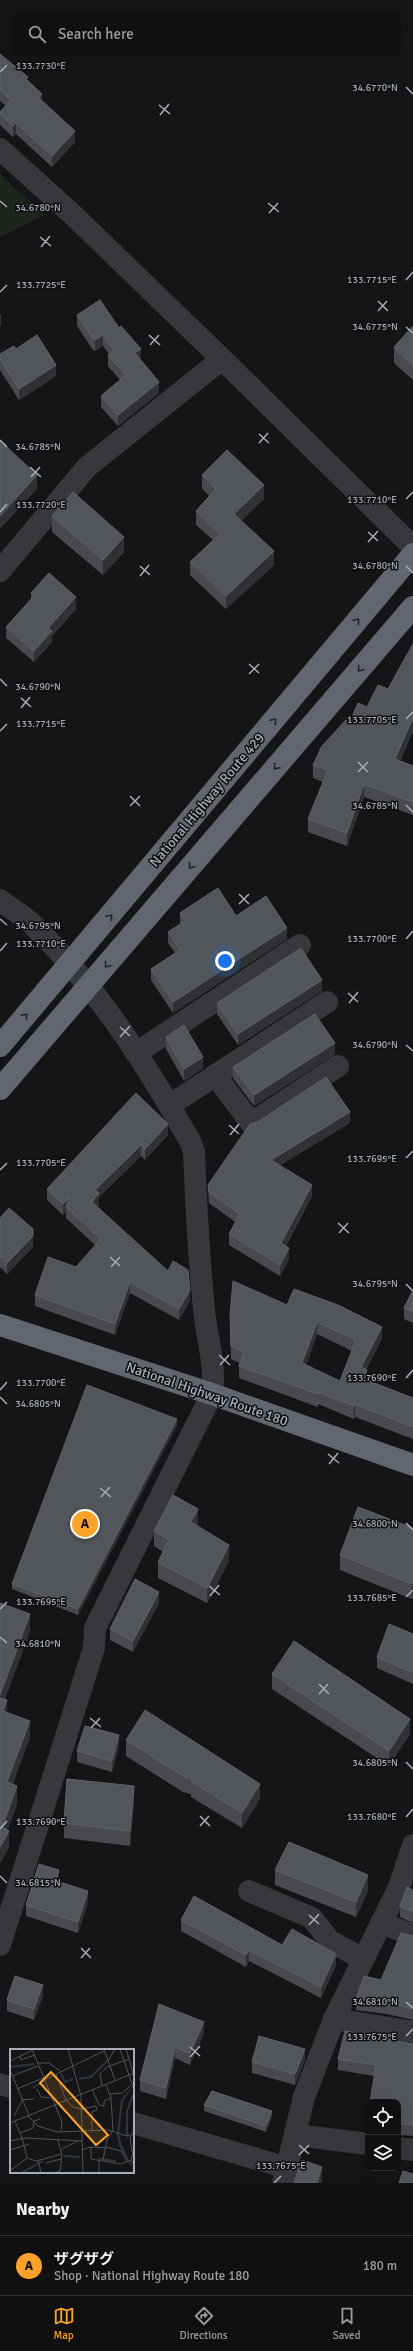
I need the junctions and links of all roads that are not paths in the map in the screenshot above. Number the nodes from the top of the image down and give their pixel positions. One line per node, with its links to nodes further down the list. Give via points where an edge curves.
1 (0, 149): 2 (street, via 72,214)
2 (222, 358): 3 (street); 5 (street, via 87,467)
3 (413, 547)
4 (413, 554): 9 (highway, National Highway Route 429, one-way to 4)
5 (0, 571)
6 (413, 607): 10 (highway, one-way to 10)
7 (0, 900): 9 (street, via 31,923)
8 (300, 945): 13 (street)
9 (69, 965): 10 (street); 12 (highway, National Highway Route 429, one-way to 9)
10 (88, 988): 13 (street); 16 (highway)
11 (327, 1002): 15 (street)
12 (0, 1046)
13 (136, 1053): 17 (street)
14 (338, 1066): 15 (street, via 251,1123)
15 (215, 1075): 17 (street)
16 (0, 1089)
17 (170, 1105): 19 (street, via 194,1151 200,1273 215,1377)
18 (0, 1325): 19 (highway, National Highway Route 180)
19 (212, 1394): 20 (highway, National Highway Route 180); 25 (street, via 95,1628 94,1648)
20 (413, 1465)
21 (413, 1845): 23 (street, via 399,1887)
22 (249, 1891): 26 (street, via 312,1918 330,1941)
23 (381, 1923): 24 (street); 26 (street)
24 (413, 1935)
25 (0, 1945)
26 (363, 1959): 27 (street)
27 (334, 2019): 28 (street); 32 (street, via 304,2097)
28 (413, 2032)
29 (0, 2084): 30 (street)
30 (10, 2087)
31 (134, 2123): 36 (street)
32 (296, 2134): 33 (street); 36 (street)
33 (365, 2144)
34 (401, 2148): 35 (street)
35 (413, 2150)
36 (285, 2175)

